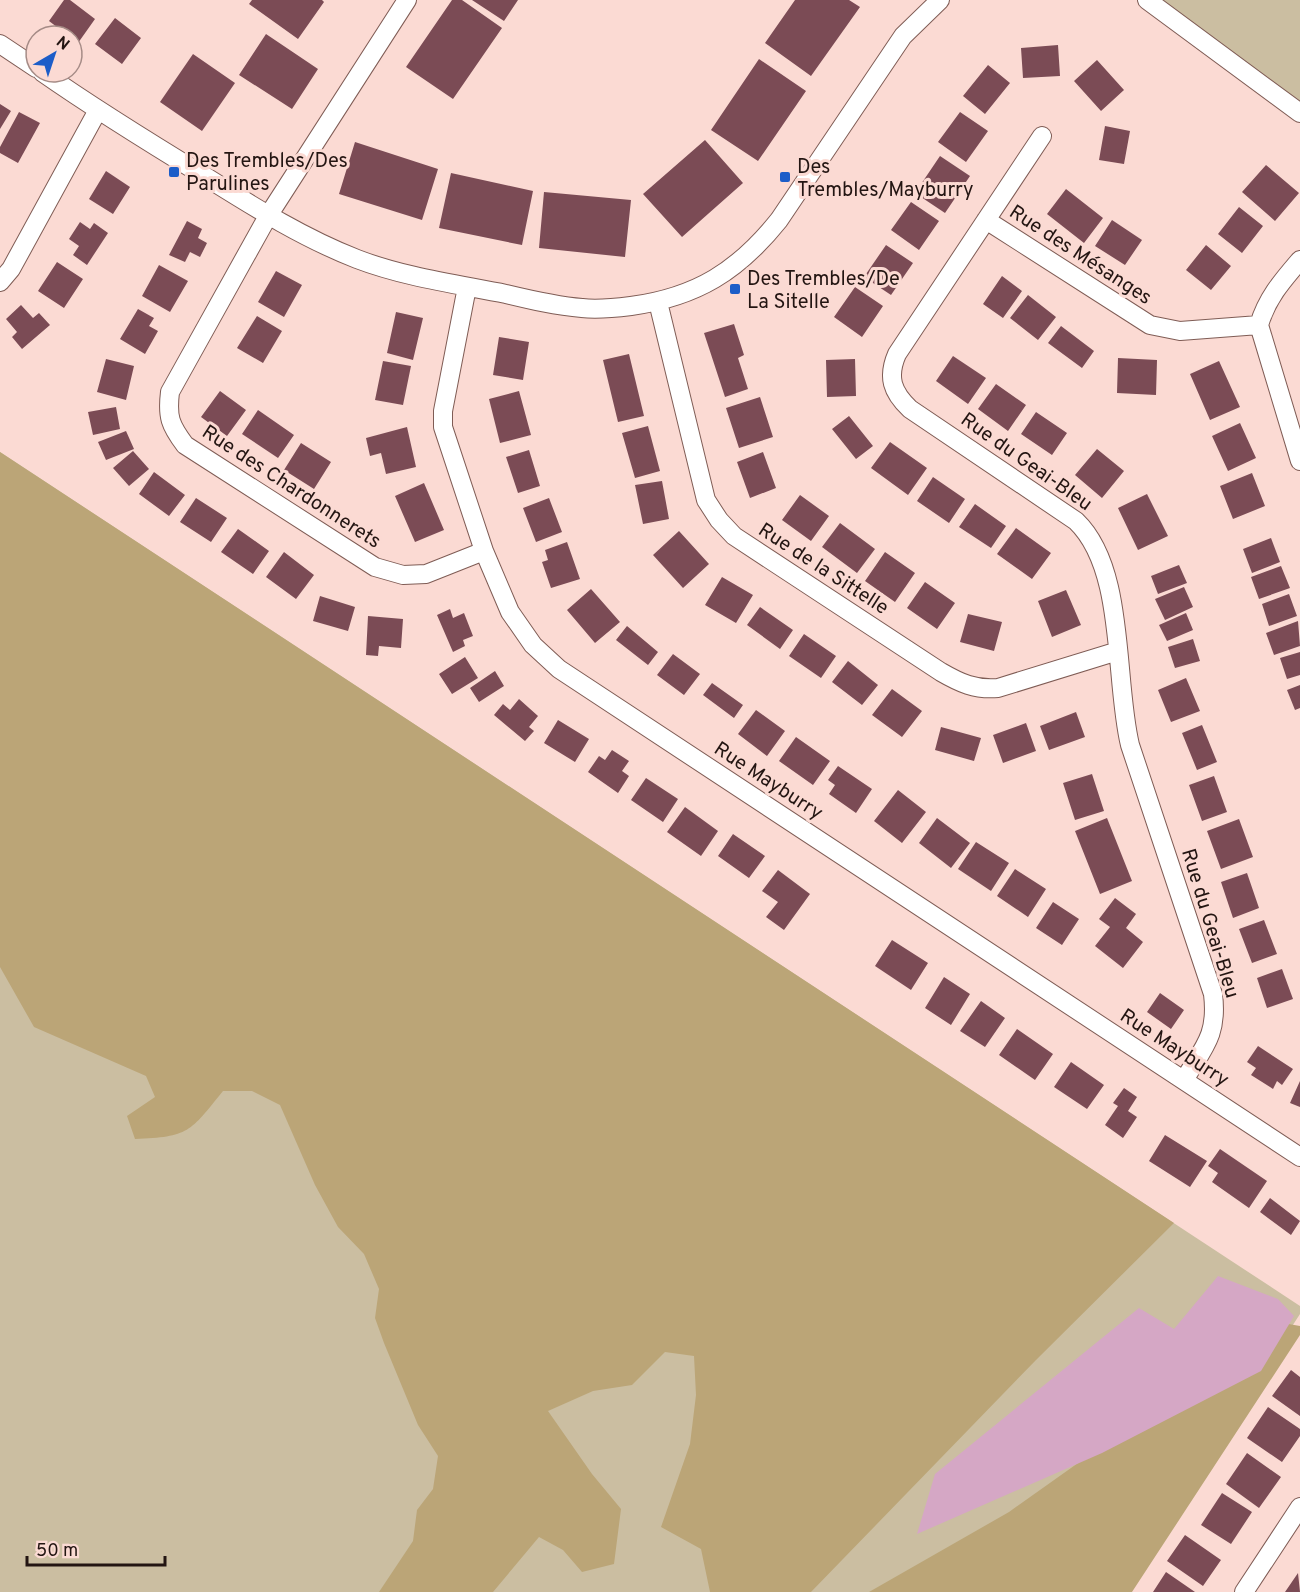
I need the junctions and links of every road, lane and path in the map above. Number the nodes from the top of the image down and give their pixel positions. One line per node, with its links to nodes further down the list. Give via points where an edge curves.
1 (407, 0): 10 (street, Rue des Chardonnerets)
2 (940, 0): 15 (street, via 903,36 757,247 708,284)
3 (1147, 0): 8 (street)
4 (0, 44): 5 (street)
5 (24, 60)
6 (60, 84): 7 (street)
7 (98, 110): 10 (street); 13 (street, via 11,269)
8 (1300, 113)
9 (1042, 136): 11 (street, Rue du Geai-Bleu)
10 (268, 216): 14 (street, via 357,259); 18 (street, Rue des Chardonnerets, via 170,392 168,413 174,431 185,445 375,567 403,575 426,574)
11 (986, 220): 16 (street, Rue des Mésanges, via 1150,325 1179,331); 19 (street, Rue du Geai-Bleu, via 897,354 891,368 892,384 897,397 910,409 1058,507 1088,532 1105,578)
12 (1300, 260): 16 (street, via 1274,290)
13 (0, 282)
14 (467, 287): 15 (street, via 584,309); 18 (street, Rue Mayburry, via 443,427)
15 (658, 302): 19 (street, Rue de la Sittelle, via 706,500 734,536 941,672 981,690)
16 (1259, 325): 17 (street)
17 (1300, 461)
18 (484, 551): 20 (street, Rue Mayburry, via 510,612 545,658 559,669)
19 (1118, 651): 20 (street, Rue du Geai-Bleu, via 1130,745 1213,994 1216,1017 1212,1034)
20 (1184, 1080): 21 (street, Rue Mayburry)
21 (1300, 1157)
22 (1300, 1507): 23 (street)
23 (1244, 1592)

